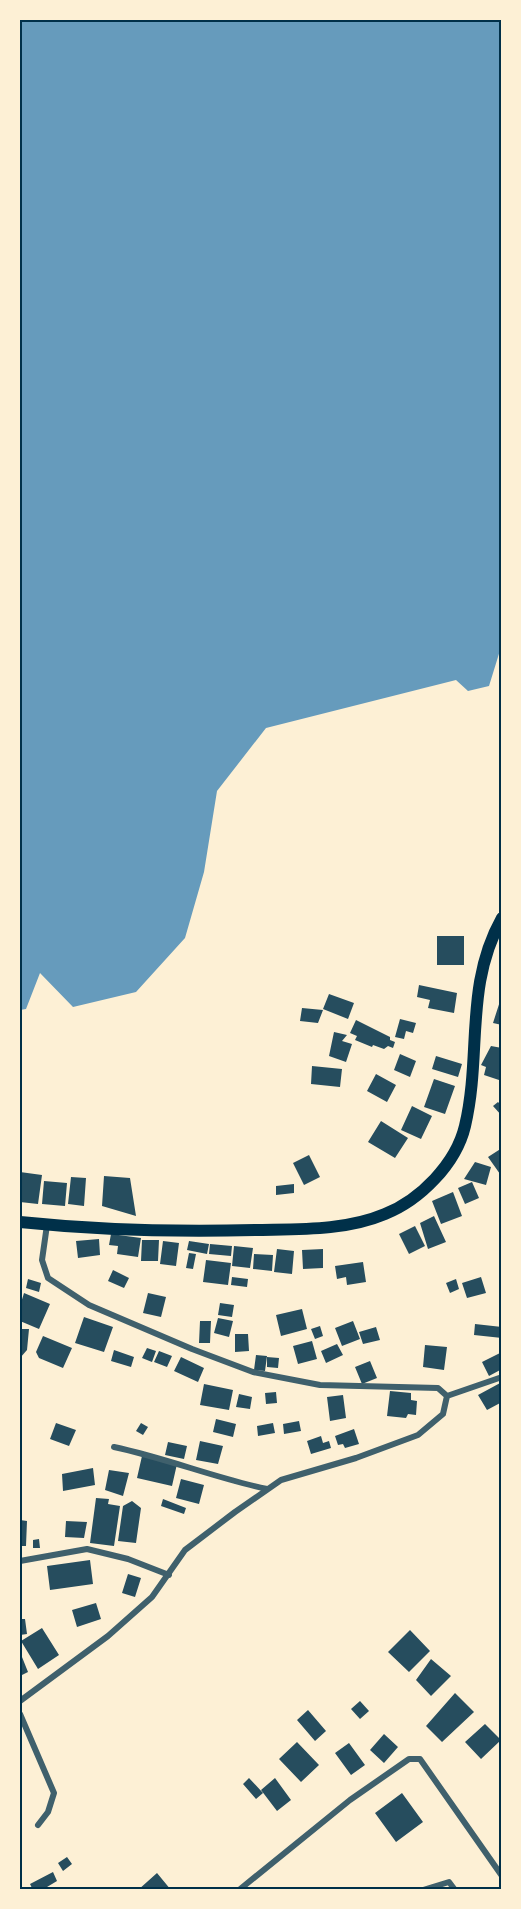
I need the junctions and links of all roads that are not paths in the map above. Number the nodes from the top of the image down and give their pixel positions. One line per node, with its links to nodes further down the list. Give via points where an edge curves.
1 (501, 918): 2 (main road)
2 (498, 931): 4 (main road, via 479,976 464,1128 439,1174 406,1203 364,1221 291,1230)
3 (20, 1222): 4 (main road)
4 (47, 1225): 6 (street, via 42,1260 48,1278 89,1305 253,1372 320,1385 438,1388)
5 (501, 1377): 6 (street)
6 (447, 1396): 8 (street, via 443,1414 418,1435 280,1480)
7 (114, 1447): 8 (street)
8 (267, 1489): 10 (street, via 185,1550)
9 (20, 1561): 10 (street, via 87,1549)
10 (169, 1575): 11 (street, via 152,1597 108,1636)
11 (20, 1701)
12 (20, 1714): 13 (street, via 54,1793 48,1812)
13 (38, 1825)
14 (501, 1876): 15 (street, via 420,1759 408,1759 350,1800)
15 (239, 1890)
16 (423, 1890): 17 (street, via 449,1882)
17 (455, 1890)

